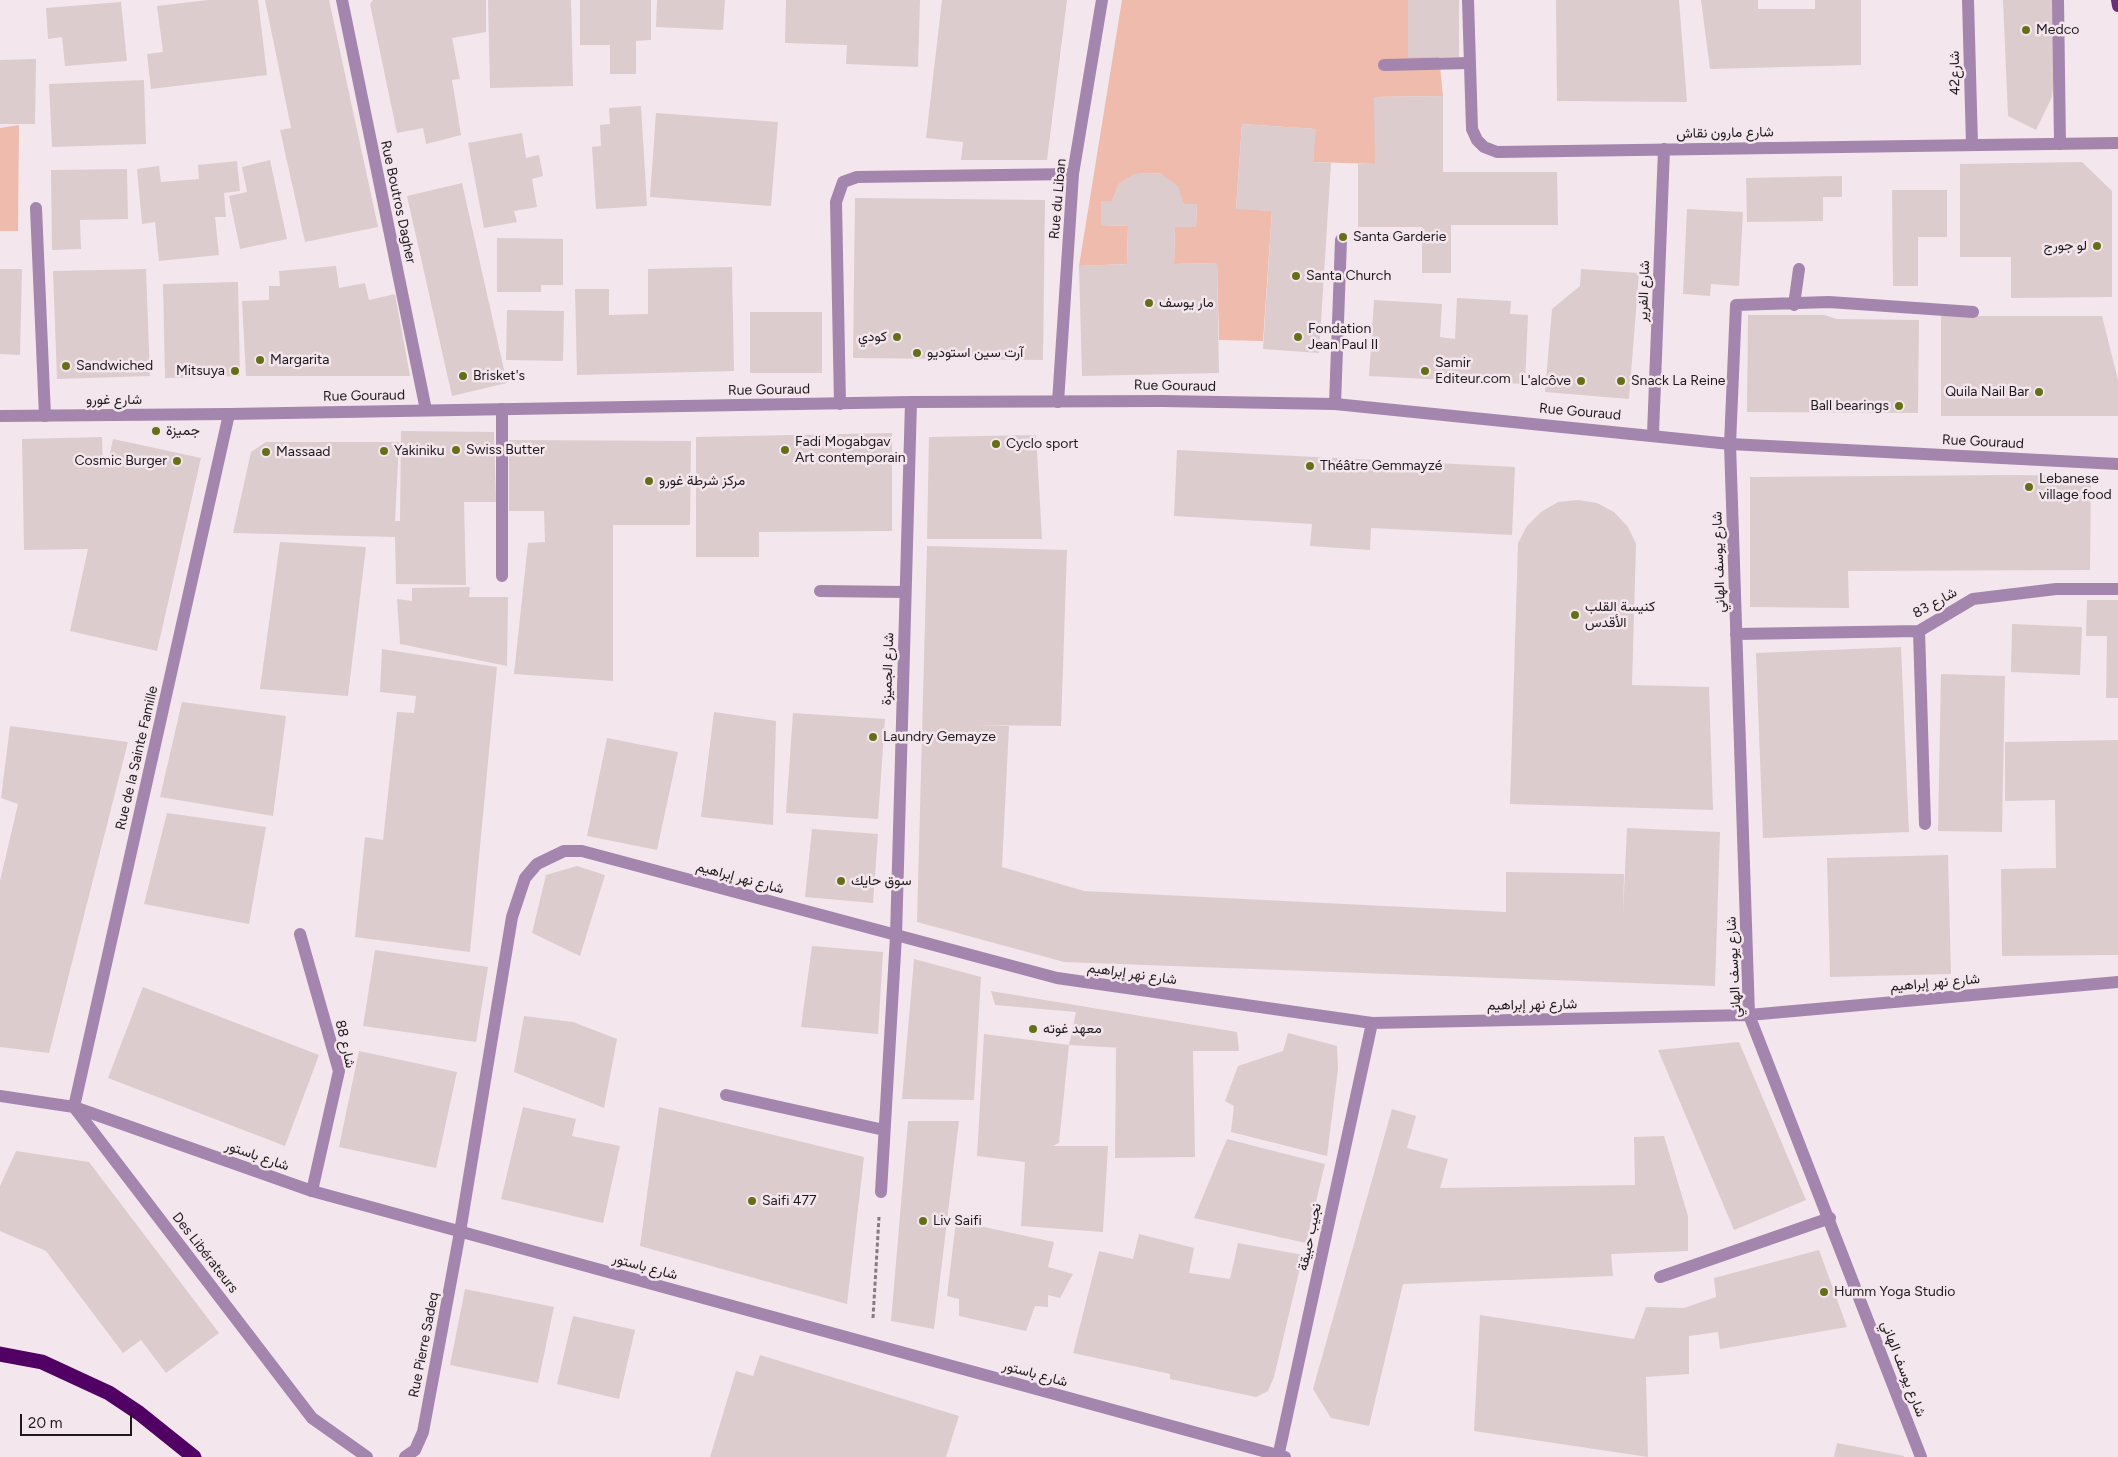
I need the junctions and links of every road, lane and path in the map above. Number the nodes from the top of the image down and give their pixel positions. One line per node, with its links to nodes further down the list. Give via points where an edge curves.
1 (342, 0): 25 (street, Rue Boutros Dagher)
2 (1102, 0): 14 (street, Rue du Liban)
3 (1468, 0): 8 (street, شارع مارون نقاش)
4 (1968, 0): 12 (street, شارع42)
5 (2058, 0): 10 (street)
6 (2116, 0): 7 (main road)
7 (2118, 6)
8 (1469, 63): 9 (street); 13 (street, شارع مارون نقاش, via 1472,129 1484,147 1511,153)
9 (1384, 65)
10 (2060, 144): 11 (street, شارع مارون نقاش); 12 (street, شارع مارون نقاش)
11 (2118, 144)
12 (1972, 145): 13 (street, شارع مارون نقاش)
13 (1664, 149): 29 (street, شارع الفرير)
14 (1073, 174): 21 (street, Rue du Liban); 22 (street, via 857,177 843,182 836,202)
15 (36, 208): 28 (street)
16 (1341, 240): 23 (street)
17 (1799, 269): 18 (street)
18 (1794, 305): 19 (street, via 1829,302); 30 (street, شارع يوسف الهاني, via 1736,305)
19 (1973, 312)
20 (911, 402): 21 (street, Rue Gouraud); 22 (street, Rue Gouraud); 35 (street, شارع الجميزة)
21 (1058, 402): 23 (street, Rue Gouraud, via 1162,400)
22 (840, 404): 24 (street, Rue Gouraud)
23 (1335, 404): 29 (street, Rue Gouraud)
24 (502, 409): 25 (street, Rue Gouraud); 32 (street)
25 (426, 410): 26 (street, Rue Gouraud)
26 (229, 414): 28 (street, شارع غورو); 46 (street, Rue de la Sainte Famille)
27 (0, 416): 28 (street, شارع غورو)
28 (45, 416)
29 (1653, 434): 30 (street, Rue Gouraud)
30 (1730, 444): 31 (street, Rue Gouraud); 37 (street, شارع يوسف الهاني)
31 (2118, 464)
32 (502, 576)
33 (2118, 589): 36 (street, شارع 83, via 2056,589 1973,599)
34 (820, 590): 35 (street)
35 (905, 592): 40 (street, شارع الجميزة)
36 (1919, 630): 37 (street, شارع 83); 38 (street)
37 (1736, 634): 42 (street, شارع يوسف الهاني)
38 (1925, 824)
39 (300, 934): 48 (street, شارع 88, via 339,1071)
40 (896, 936): 43 (street, شارع نهر إبراهيم, via 1057,978); 47 (street, شارع الجميزة); 51 (street, شارع نهر إبراهيم, via 582,851 564,851 537,864 525,878 512,918)
41 (2118, 982): 42 (street, شارع نهر إبراهيم)
42 (1749, 1015): 43 (street, شارع نهر إبراهيم); 50 (street, شارع يوسف الهاني)
43 (1372, 1023): 58 (street, نجيب حبيقة)
44 (726, 1095): 47 (street)
45 (0, 1096): 46 (street, شارع باستور)
46 (74, 1108): 48 (street, شارع باستور); 56 (street, Des Libérateurs, via 312,1418)
47 (884, 1130): 49 (street, شارع الجميزة)
48 (312, 1191): 51 (street, شارع باستور)
49 (881, 1192): 53 (path)
50 (1830, 1218): 52 (street); 59 (street, شارع يوسف الهاني)
51 (460, 1232): 53 (street, شارع باستور); 57 (street, Rue Pierre Sadeq, via 423,1432 415,1450)
52 (1660, 1277)
53 (871, 1345): 58 (street, شارع باستور)
54 (0, 1354): 55 (highway, via 42,1362 109,1393 139,1412)
55 (194, 1457)
56 (367, 1457)
57 (405, 1457)
58 (1280, 1457)
59 (1921, 1457)

